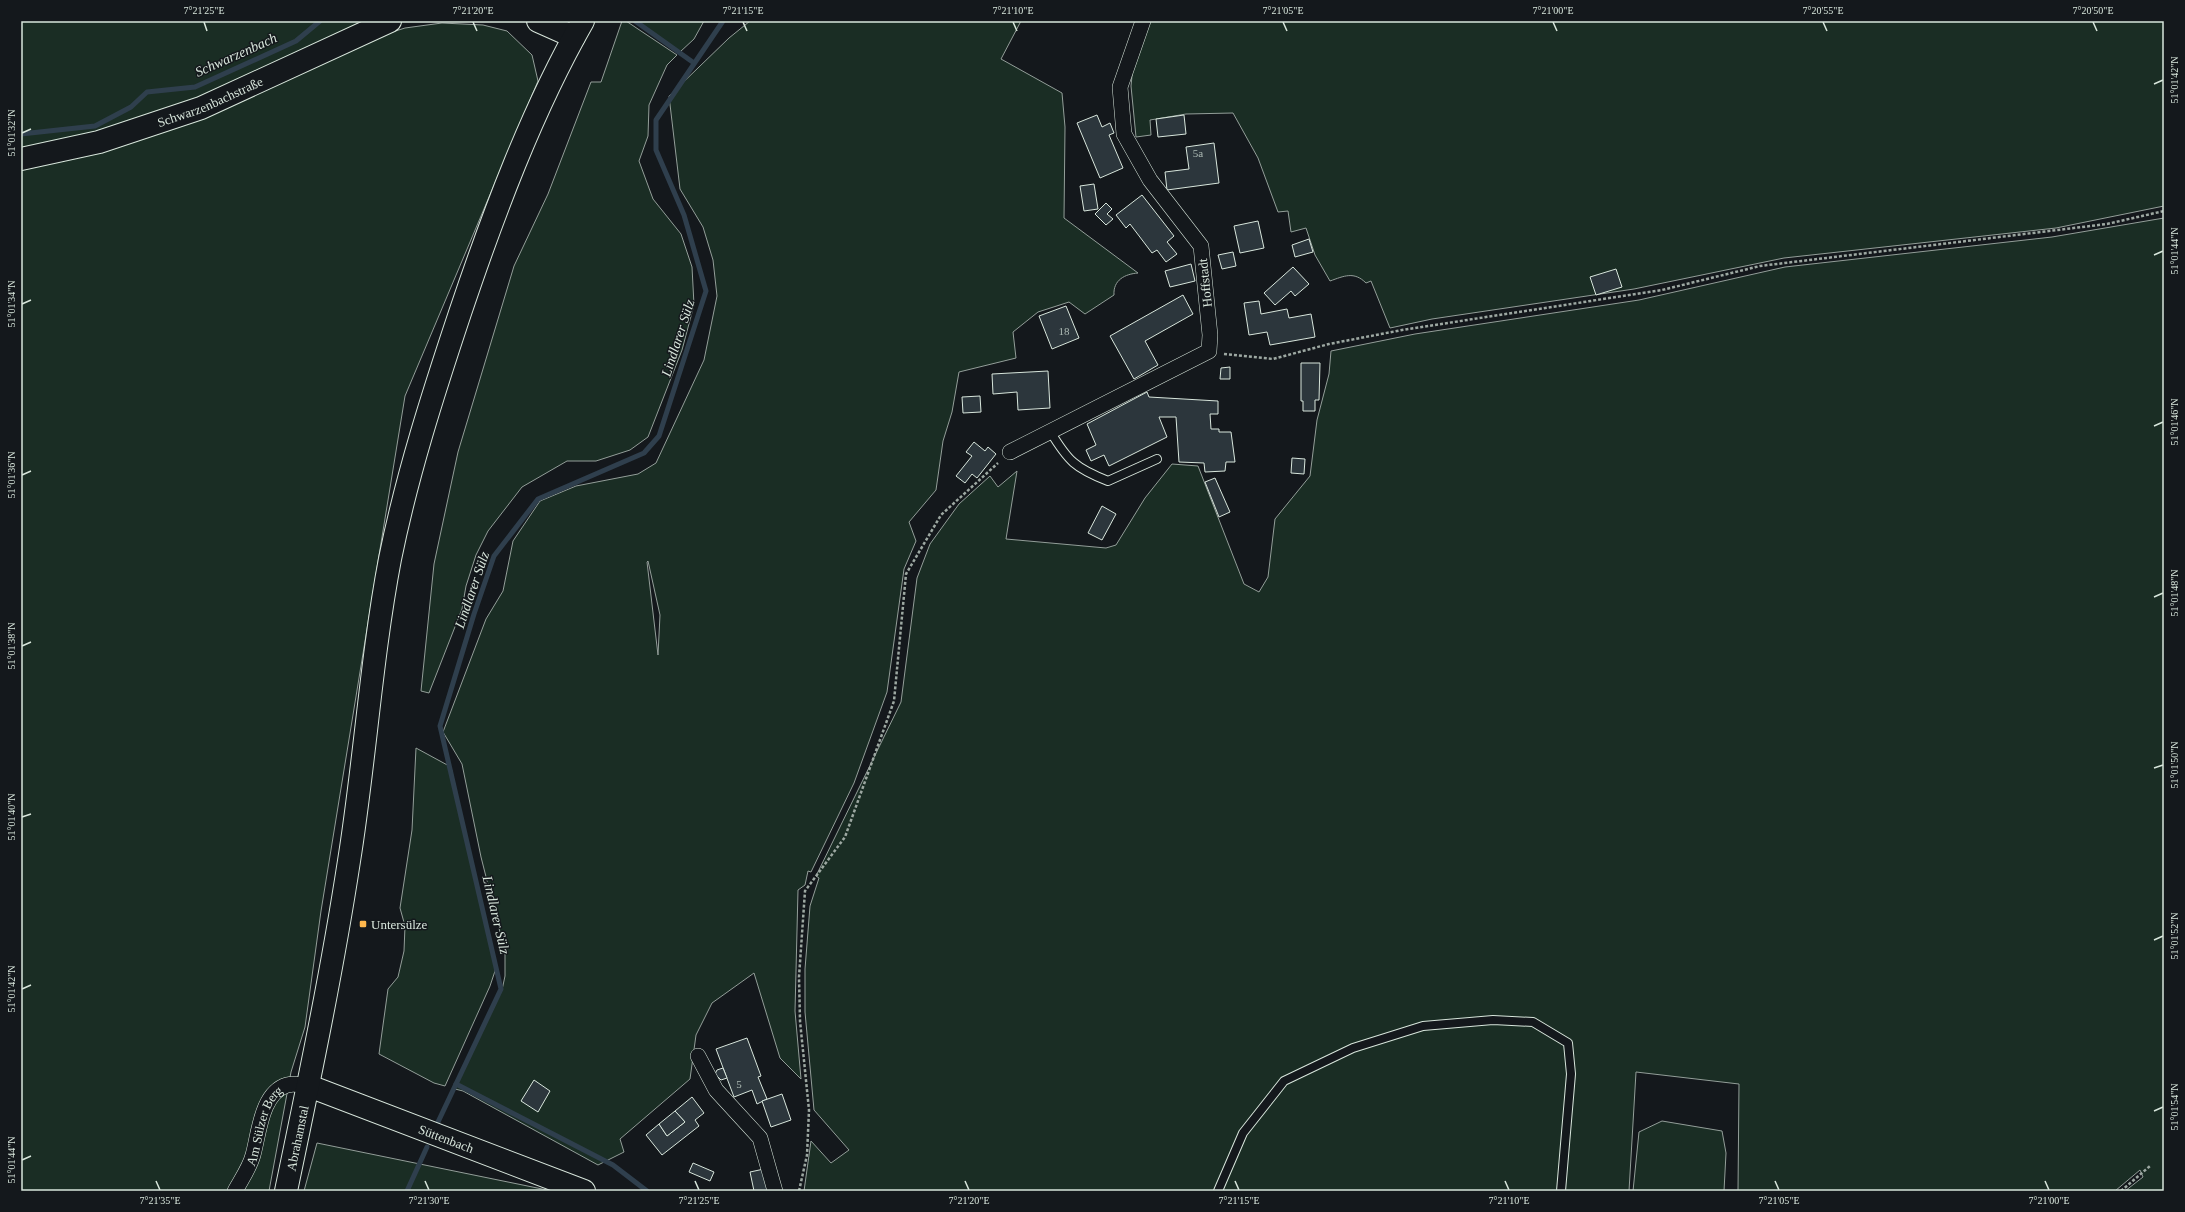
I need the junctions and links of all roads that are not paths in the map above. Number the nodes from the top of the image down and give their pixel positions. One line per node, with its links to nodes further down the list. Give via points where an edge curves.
1 (390, 21): 5 (main road, Schwarzenbachstraße, via 200,108 99,142)
2 (538, 21): 4 (main road)
3 (1143, 21): 6 (street, Hoffstadt, via 1120,87 1124,134 1150,180 1201,246 1210,335 1209,351)
4 (579, 29): 10 (main road, Abrahamstal, via 526,138 479,258 429,407 405,491 390,562 349,862)
5 (21, 159)
6 (1050, 432): 7 (street); 8 (lane, via 1063,453 1083,471 1108,481)
7 (1010, 452)
8 (1157, 459)
9 (698, 1056): 14 (street, via 716,1090 760,1138)
10 (309, 1086): 11 (street, Am Sülzer Berg, via 286,1085 271,1098 263,1115 253,1157); 12 (main road, Abrahamstal); 13 (main road, Süttenbach)
11 (235, 1191)
12 (286, 1191)
13 (584, 1191)
14 (775, 1191)
15 (1218, 1191): 16 (lane, via 1243,1133 1284,1081 1353,1048 1423,1026 1493,1020 1533,1022 1568,1043 1571,1074)
16 (1560, 1191)

